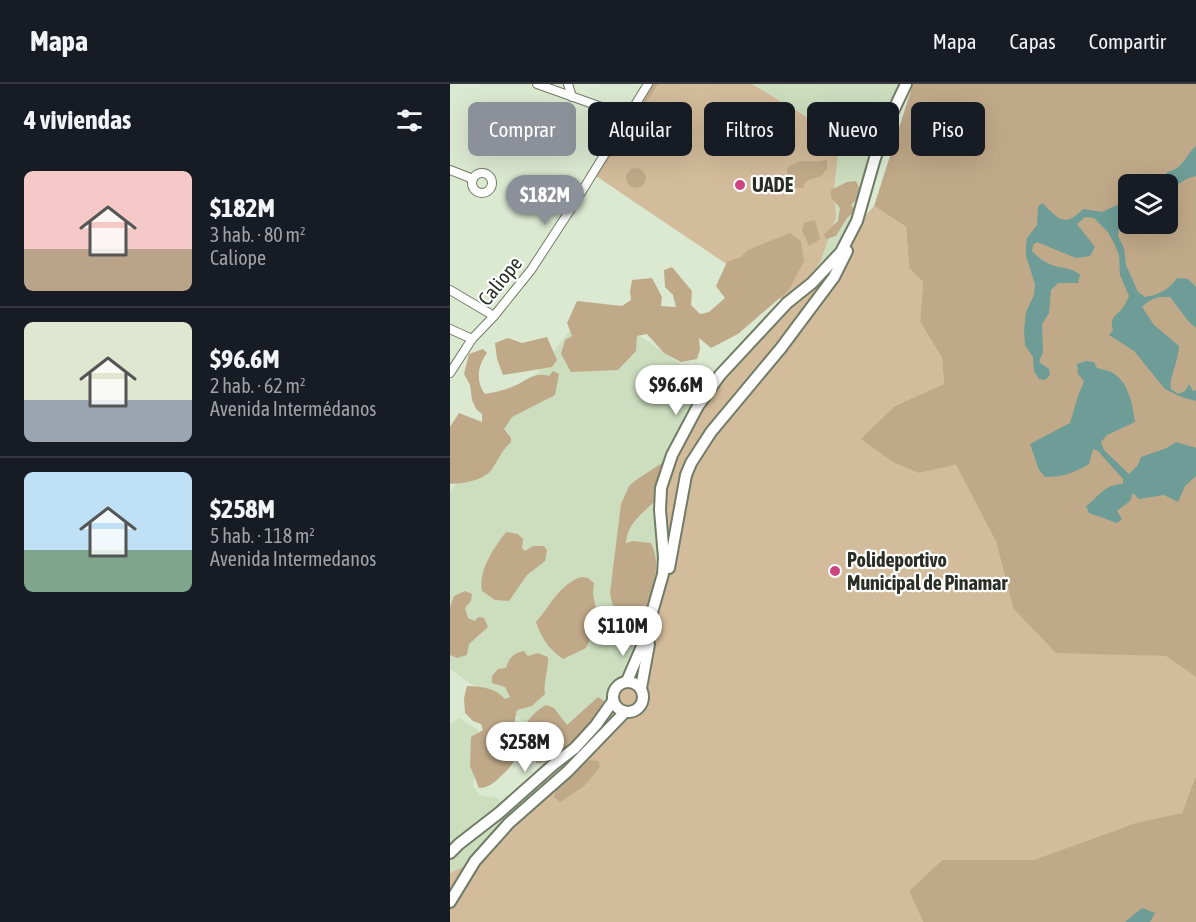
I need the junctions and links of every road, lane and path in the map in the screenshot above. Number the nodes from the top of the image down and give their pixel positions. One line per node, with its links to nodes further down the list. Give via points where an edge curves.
1 (537, 84): 6 (street)
2 (558, 84): 6 (street)
3 (568, 84): 7 (street)
4 (648, 84): 9 (street, Caliope)
5 (908, 84): 18 (main road, via 888,122 855,225 841,252 720,375 672,455 661,488 663,574 643,644); 19 (main road, via 878,158 859,222 834,277 711,432 691,463)
6 (549, 89): 7 (street)
7 (572, 97): 8 (street)
8 (588, 102)
9 (636, 102)
10 (603, 156): 14 (street, Caliope, via 531,270)
11 (450, 170): 12 (street)
12 (473, 179)
13 (450, 290): 14 (street)
14 (494, 316): 16 (street, Caliope)
15 (450, 328): 16 (street)
16 (472, 339): 17 (street, Caliope)
17 (450, 373)
18 (627, 681): 19 (main road); 20 (main road, via 614,690)
19 (640, 688): 21 (main road, via 640,706)
20 (613, 701): 21 (main road); 22 (main road, via 575,748)
21 (625, 712): 23 (main road, via 568,771 509,823 475,861)
22 (450, 853)
23 (450, 902)

